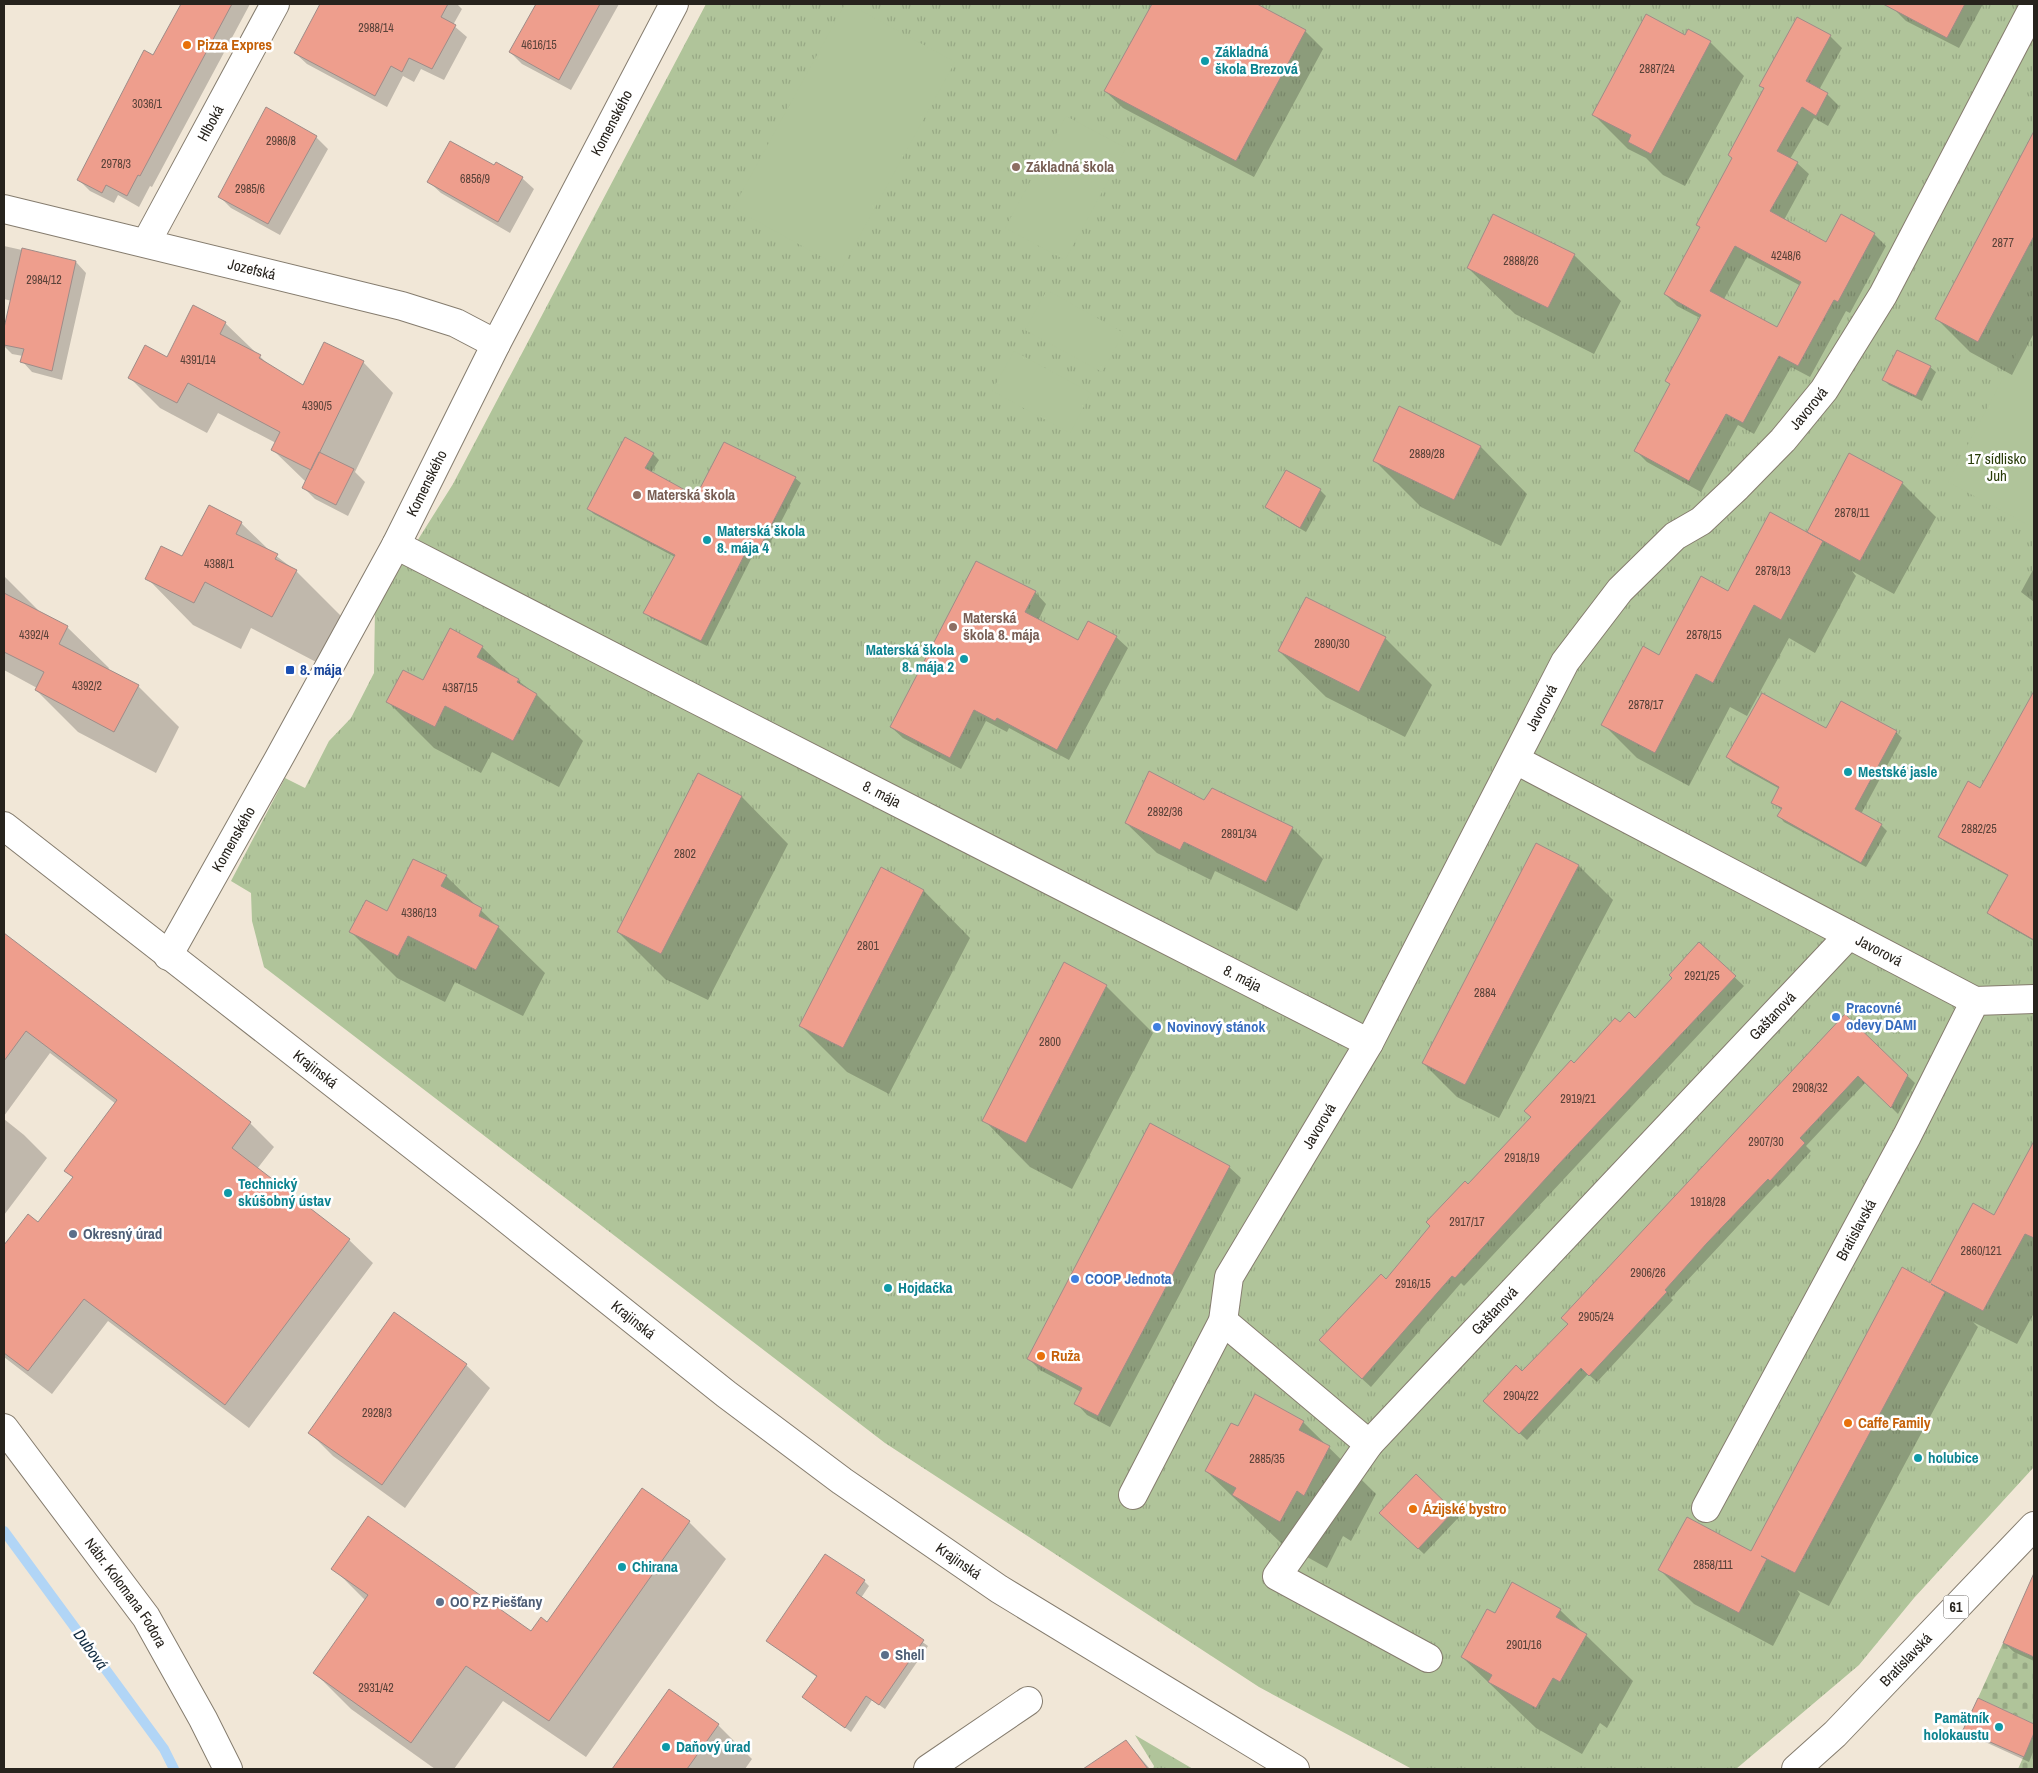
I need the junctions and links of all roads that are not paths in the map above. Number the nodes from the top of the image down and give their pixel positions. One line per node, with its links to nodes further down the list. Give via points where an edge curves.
1 (275, 4): 5 (street, Hlboká)
2 (674, 4): 6 (street, Komenského)
3 (2034, 6): 8 (street, Javorová, via 1883,295 1824,390 1784,440 1737,487 1701,521 1675,536 1620,590 1565,662)
4 (4, 209): 5 (street, Jozefská)
5 (146, 244): 6 (street, Jozefská, via 402,306 456,323)
6 (496, 344): 7 (street, Komenského)
7 (396, 544): 11 (street, Komenského); 14 (street, 8. mája)
8 (1516, 760): 10 (street, Javorová); 14 (street, Javorová)
9 (4, 826): 11 (street, Krajinská)
10 (1849, 935): 13 (street, Javorová); 17 (street, Gaštanová)
11 (168, 956): 25 (street, Krajinská, via 726,1394 842,1481 999,1589)
12 (2034, 999): 13 (street)
13 (1976, 1001): 19 (street, Bratislavská, via 1907,1136)
14 (1369, 1043): 15 (street, Javorová, via 1229,1277)
15 (1223, 1321): 17 (street); 18 (street, Javorová)
16 (4, 1428): 23 (street, Nábr. Kolomana Fodora, via 146,1617)
17 (1369, 1444): 21 (street, Gaštanová, via 1276,1576)
18 (1133, 1495)
19 (1706, 1508)
20 (2034, 1526): 26 (street, Bratislavská / 61, via 1835,1734)
21 (1428, 1658)
22 (1028, 1701): 24 (street)
23 (228, 1769)
24 (928, 1769)
25 (1295, 1769)
26 (1796, 1769)

